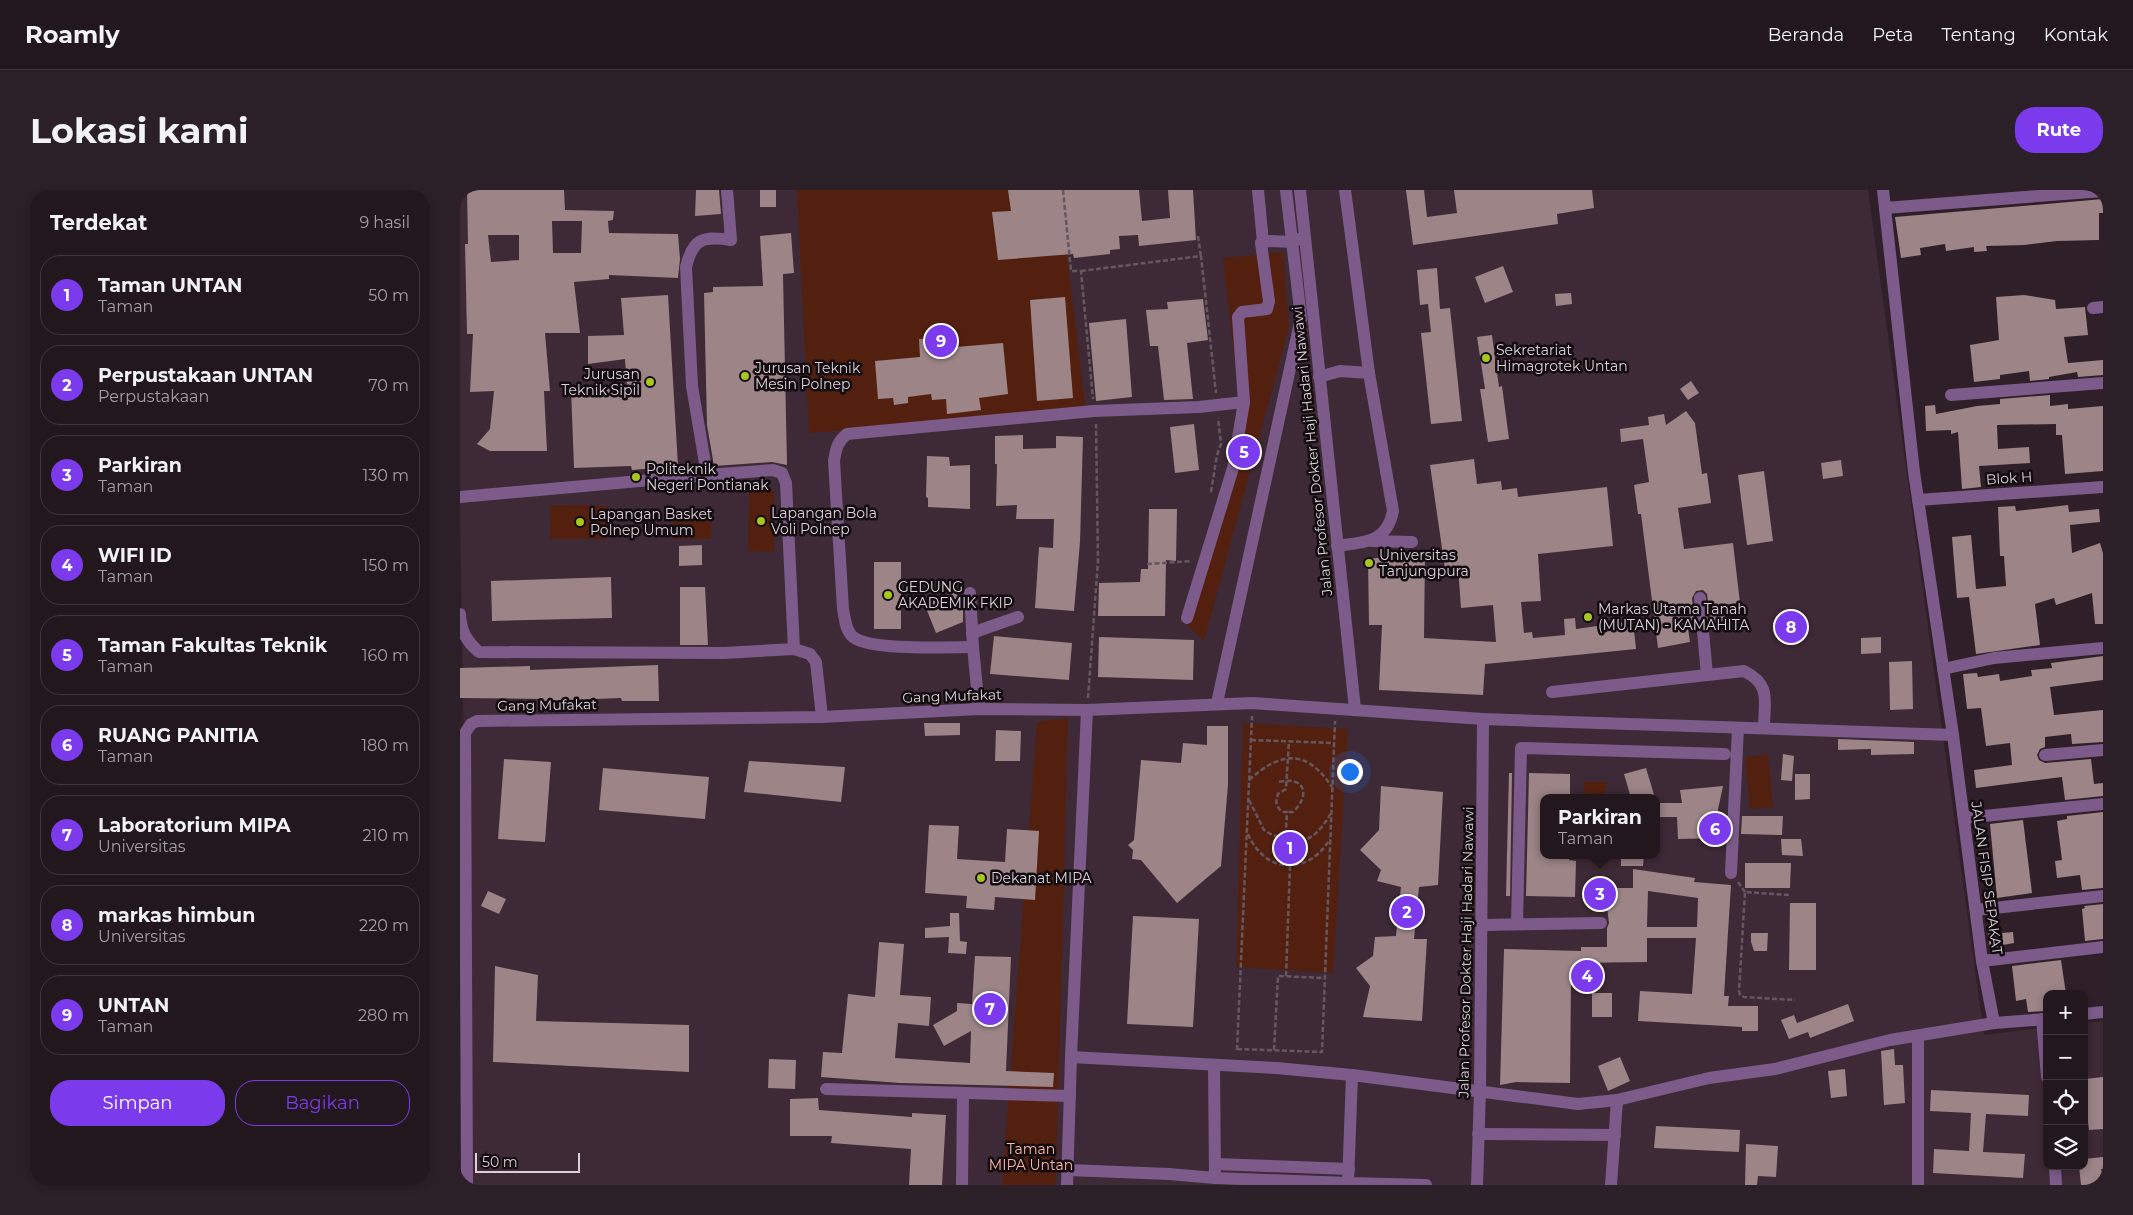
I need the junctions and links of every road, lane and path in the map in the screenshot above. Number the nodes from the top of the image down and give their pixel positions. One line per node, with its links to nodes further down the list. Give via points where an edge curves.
1 (727, 190): 22 (street, via 732,240 701,240 690,251 686,267 692,386)
2 (1063, 190): 14 (path, via 1071,271)
3 (1258, 190): 12 (street)
4 (1286, 190): 11 (street, Jalan Profesor Dokter Haji Hadari Nawawi)
5 (1300, 190): 11 (street, Jalan Profesor Dokter Haji Hadari Nawawi)
6 (1344, 190): 15 (street)
7 (1883, 190): 9 (street, JALAN FISIP SEPAKAT)
8 (2103, 191): 9 (street)
9 (1884, 208): 26 (street, JALAN FISIP SEPAKAT)
10 (1198, 236): 13 (path)
11 (1298, 240): 12 (street); 16 (street, Jalan Profesor Dokter Haji Hadari Nawawi); 44 (street, Jalan Profesor Dokter Haji Hadari Nawawi, via 1301,318)
12 (1263, 242): 19 (street, via 1267,309 1242,312 1238,317)
13 (1201, 256): 14 (path); 20 (path)
14 (1081, 271): 21 (path)
15 (1369, 373): 16 (street, via 1340,371); 27 (street, via 1393,511 1384,532)
16 (1319, 377): 29 (street, Jalan Profesor Dokter Haji Hadari Nawawi)
17 (2103, 383): 18 (street)
18 (1951, 395)
19 (1244, 402): 20 (street); 36 (street, via 1233,468)
20 (1217, 405): 21 (street); 24 (path, via 1221,444)
21 (1094, 412): 38 (street, via 847,434 840,439 834,461 847,630 854,638 872,644); 49 (path, via 1098,561)
22 (707, 474): 25 (street); 40 (street, via 773,470 782,473 786,483)
23 (2103, 487): 26 (street, Blok H)
24 (1211, 493)
25 (460, 497)
26 (1918, 500): 41 (street, JALAN FISIP SEPAKAT)
27 (1372, 541): 28 (street); 29 (street)
28 (1412, 542)
29 (1337, 546): 48 (street, Jalan Profesor Dokter Haji Hadari Nawawi)
30 (1198, 560): 31 (path)
31 (1147, 564)
32 (970, 593): 37 (street)
33 (1700, 598): 42 (street)
34 (460, 614): 40 (street, via 466,638 479,652 724,653)
35 (1018, 616): 37 (street)
36 (1186, 618)
37 (972, 633): 38 (street)
38 (973, 647): 47 (street)
39 (2103, 648): 41 (street, via 1994,658)
40 (794, 649): 50 (street, via 810,654 816,662)
41 (1943, 669): 54 (street, JALAN FISIP SEPAKAT)
42 (1707, 675): 43 (street); 53 (street, via 1744,671 1756,677 1764,689)
43 (1552, 692)
44 (1217, 703): 45 (street, Gang Mufakat); 49 (street, Gang Mufakat)
45 (1252, 703): 46 (street, Gang Mufakat); 55 (path)
46 (1336, 708): 48 (street, Gang Mufakat); 57 (path)
47 (979, 709): 49 (street, Gang Mufakat); 50 (street, Gang Mufakat)
48 (1354, 709): 51 (street, Gang Mufakat)
49 (1087, 710): 98 (street)
50 (822, 717): 117 (street, Gang Mufakat, via 477,722 467,728)
51 (1482, 719): 52 (street, Gang Mufakat); 85 (street, Jalan Profesor Dokter Haji Hadari Nawawi)
52 (1738, 728): 53 (street, Gang Mufakat); 79 (street)
53 (1764, 728): 54 (street, Gang Mufakat)
54 (1952, 735): 70 (street, JALAN FISIP SEPAKAT)
55 (1251, 740): 56 (path); 62 (path)
56 (1289, 741): 57 (path); 61 (path)
57 (1334, 742): 65 (path)
58 (2103, 750): 60 (street)
59 (1725, 754): 84 (street, via 1522,748)
60 (2045, 755)
61 (1289, 757): 62 (path, via 1270,763); 63 (path); 65 (path, via 1322,773)
62 (1249, 780): 66 (path)
63 (1288, 780): 64 (path); 69 (path, via 1286,789 1278,794 1276,800 1282,812); 69 (path, via 1297,782 1305,796 1299,808)
64 (1279, 782)
65 (1332, 788): 68 (path)
66 (1249, 799): 71 (path); 72 (path, via 1264,830 1272,836)
67 (2103, 804): 70 (street)
68 (1331, 811): 74 (path); 76 (path, via 1323,827 1306,841)
69 (1287, 812): 72 (path)
70 (1964, 818): 82 (street, JALAN FISIP SEPAKAT)
71 (1248, 833): 77 (path, via 1253,846 1263,857); 96 (path)
72 (1286, 838): 73 (path); 76 (path)
73 (1290, 839)
74 (1330, 839): 78 (path, via 1314,858); 89 (path)
75 (1278, 843): 76 (path)
76 (1285, 844): 77 (path)
77 (1284, 865): 78 (path)
78 (1290, 866): 88 (path)
79 (1731, 873)
80 (1789, 895): 90 (path, via 1745,892 1739,992 1744,997)
81 (2103, 896): 82 (street)
82 (1976, 910): 87 (street, JALAN FISIP SEPAKAT)
83 (1601, 923): 84 (street)
84 (1516, 924): 85 (street)
85 (1482, 925): 103 (street, Jalan Profesor Dokter Haji Hadari Nawawi)
86 (2103, 947): 87 (street)
87 (1982, 961): 94 (street, JALAN FISIP SEPAKAT)
88 (1286, 976): 89 (path); 97 (path, via 1278,976)
89 (1325, 978): 97 (path, via 1322,1052)
90 (1795, 1000)
91 (2103, 1012): 92 (street)
92 (2088, 1014)
93 (2043, 1019): 94 (street)
94 (1994, 1023): 95 (street)
95 (1918, 1036): 106 (street, via 1775,1069 1709,1078); 123 (street)
96 (1237, 1049): 97 (path); 100 (path)
97 (1274, 1050)
98 (1071, 1057): 99 (street); 105 (street)
99 (1214, 1066): 100 (street); 109 (street)
100 (1236, 1067): 101 (street)
101 (1352, 1075): 103 (street); 110 (street)
102 (826, 1089): 104 (street)
103 (1480, 1091): 106 (street, via 1578,1104); 107 (street, Jalan Profesor Dokter Haji Hadari Nawawi)
104 (963, 1094): 105 (street); 118 (street)
105 (1070, 1096): 111 (street)
106 (1617, 1100): 108 (street)
107 (1478, 1134): 108 (street); 121 (street, Jalan Profesor Dokter Haji Hadari Nawawi)
108 (1615, 1135): 122 (street)
109 (1215, 1164): 110 (street); 113 (street)
110 (1349, 1169): 115 (street)
111 (1068, 1170): 114 (street); 119 (street)
112 (2055, 1170): 124 (street)
113 (1215, 1178): 114 (street); 115 (street)
114 (1169, 1180)
115 (1348, 1183): 116 (street)
116 (1374, 1184): 120 (street)
117 (467, 1185)
118 (962, 1185)
119 (1067, 1185)
120 (1426, 1185)
121 (1477, 1185)
122 (1611, 1185)
123 (1918, 1185)
124 (2056, 1185)

